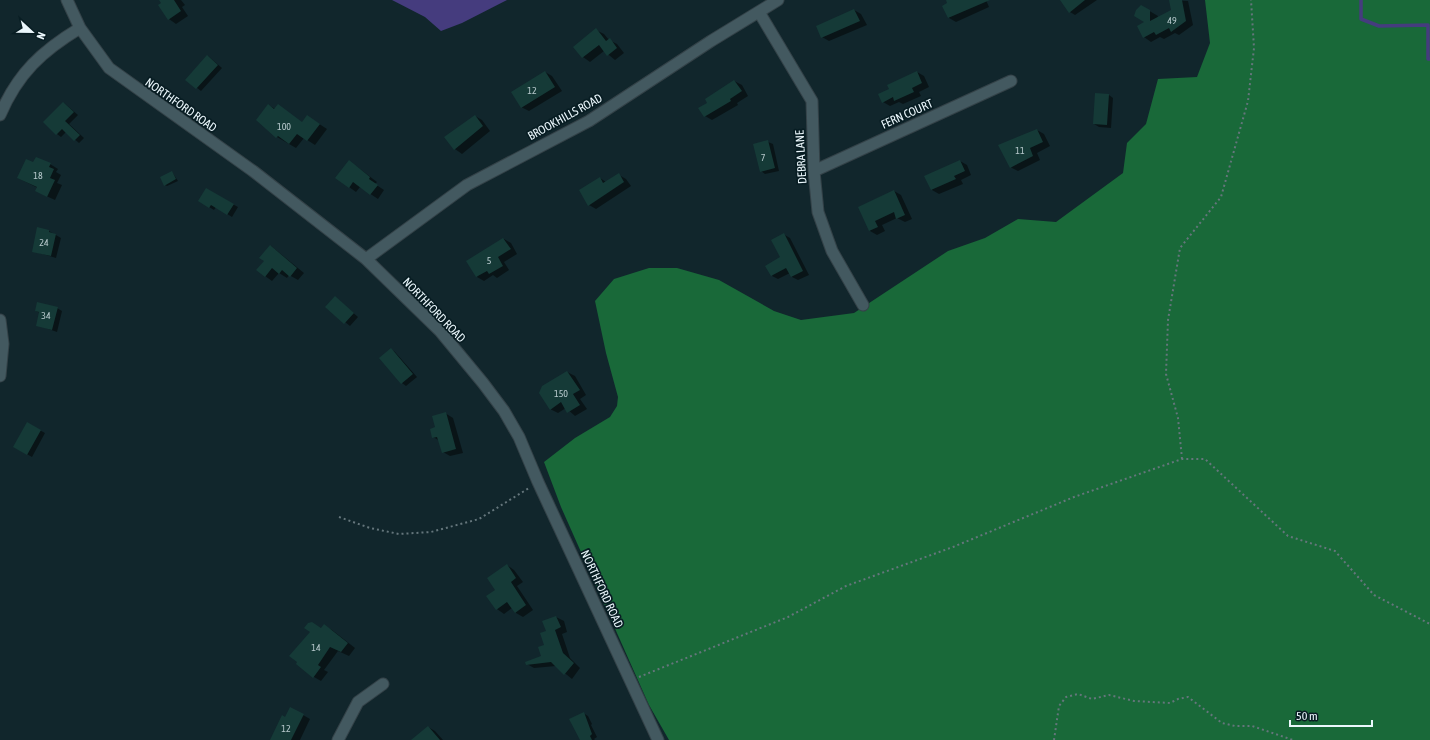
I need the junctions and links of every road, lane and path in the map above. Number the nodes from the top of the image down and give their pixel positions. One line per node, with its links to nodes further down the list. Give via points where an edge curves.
1 (67, 0): 5 (street, NORTHFORD ROAD)
2 (778, 0): 4 (street, BROOKHILLS ROAD)
3 (1251, 0): 13 (path, via 1254,48 1248,101 1221,197 1180,248 1168,320 1166,374 1178,418)
4 (759, 12): 8 (street, DEBRA LANE, via 812,101); 9 (street, BROOKHILLS ROAD, via 589,121 467,185)
5 (80, 28): 7 (street, via 54,43 32,62 6,100); 9 (street, NORTHFORD ROAD, via 108,68 253,171)
6 (1011, 81): 8 (street, FERN COURT)
7 (0, 115)
8 (814, 171): 10 (street, DEBRA LANE, via 818,212 832,251)
9 (366, 259): 14 (street, NORTHFORD ROAD, via 440,331 483,383 519,437)
10 (862, 305)
11 (0, 320): 12 (street, via 3,344)
12 (0, 376)
13 (1182, 459): 16 (path, via 1205,458 1288,536 1335,551 1374,595); 17 (path, via 1074,497 953,548 846,586 788,617)
14 (538, 482): 15 (path, via 479,518 431,532 399,534 370,528); 17 (street, NORTHFORD ROAD)
15 (339, 517)
16 (1430, 624)
17 (630, 681): 20 (street, NORTHFORD ROAD)
18 (383, 684): 19 (street, via 358,702)
19 (338, 740)
20 (658, 740)
21 (1054, 740): 22 (path, via 1059,706 1066,697 1078,694 1092,698 1109,696 1134,701 1170,703 1188,697 1222,723 1252,726)
22 (1293, 740)

